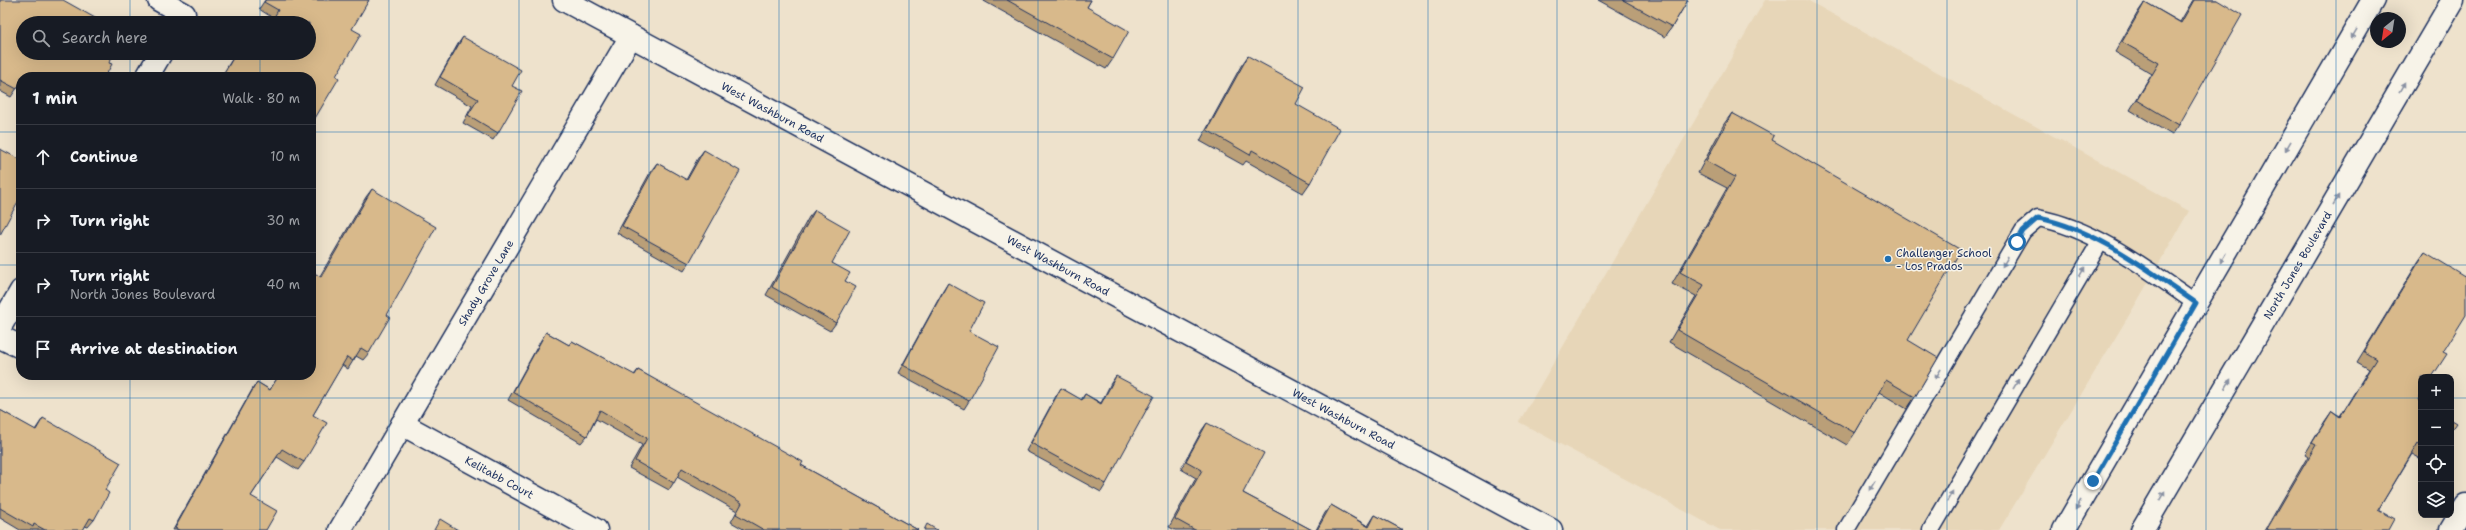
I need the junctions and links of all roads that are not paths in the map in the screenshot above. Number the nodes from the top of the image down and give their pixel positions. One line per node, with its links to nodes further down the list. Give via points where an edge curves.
1 (159, 0): 5 (street)
2 (564, 0): 6 (street, West Washburn Road)
3 (2374, 0): 11 (street, one-way to 11)
4 (2453, 0): 23 (street, North Jones Boulevard, one-way to 4)
5 (179, 16)
6 (631, 36): 15 (street, Shady Grove Lane); 19 (street, West Washburn Road)
7 (157, 60): 8 (street)
8 (150, 72)
9 (2100, 242): 11 (lane, via 2133,260); 20 (lane, one-way to 20, via 2059,222 2038,218 2023,231); 21 (lane, one-way to 9)
10 (16, 300): 12 (street)
11 (2196, 303): 22 (street, one-way to 22)
12 (0, 327)
13 (0, 337): 14 (street)
14 (16, 345)
15 (402, 424): 17 (street, Shady Grove Lane); 18 (street, Kelitabb Court)
16 (2466, 504): 24 (street)
17 (340, 530)
18 (596, 530)
19 (1552, 530)
20 (1846, 530)
21 (1931, 530)
22 (2064, 530)
23 (2142, 530)
24 (2451, 530)

